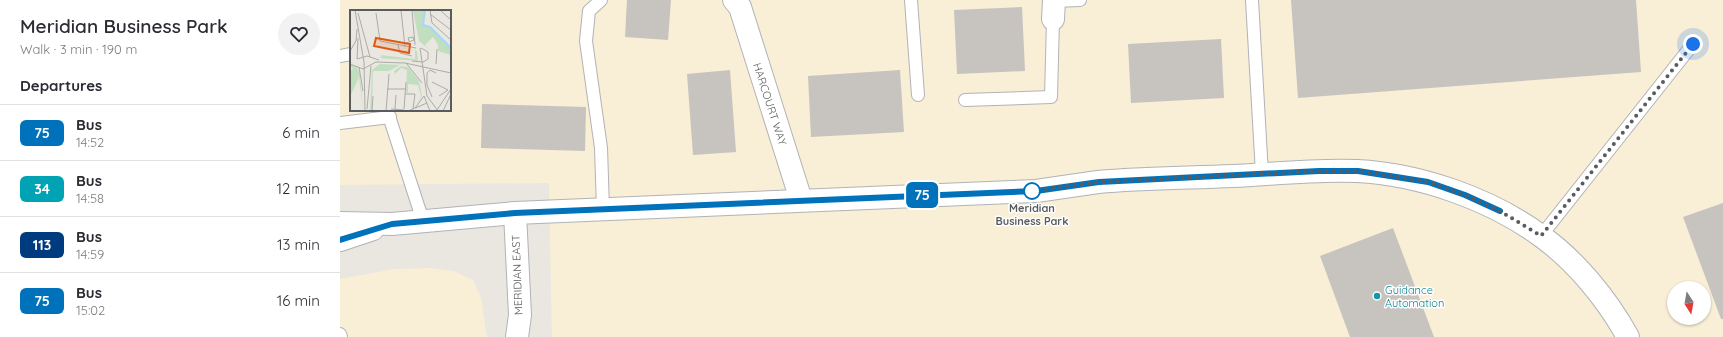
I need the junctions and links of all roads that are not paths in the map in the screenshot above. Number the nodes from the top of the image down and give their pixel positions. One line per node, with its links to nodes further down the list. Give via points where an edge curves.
1 (601, 0): 16 (lane, via 589,11 586,42 601,148)
2 (911, 0): 10 (lane)
3 (1080, 0): 6 (lane)
4 (1252, 0): 14 (lane)
5 (743, 2): 15 (street, HARCOURT WAY)
6 (1054, 7): 11 (lane, via 1051,97)
7 (1693, 44): 21 (lane)
8 (350, 54): 9 (lane)
9 (340, 56)
10 (918, 95)
11 (965, 100)
12 (388, 114): 13 (lane); 18 (lane)
13 (340, 123)
14 (1262, 174): 15 (street, via 1099,182 1036,191); 21 (street, via 1358,171 1428,182 1500,211)
15 (801, 200): 16 (street)
16 (603, 209): 17 (street)
17 (515, 213): 18 (street); 25 (street, MERIDIAN EAST, via 520,315)
18 (423, 220): 20 (street)
19 (340, 223): 20 (street)
20 (392, 224): 22 (street)
21 (1541, 236): 26 (street, via 1589,281)
22 (340, 240)
23 (340, 334): 24 (lane)
24 (341, 337)
25 (517, 337)
26 (1628, 337)

